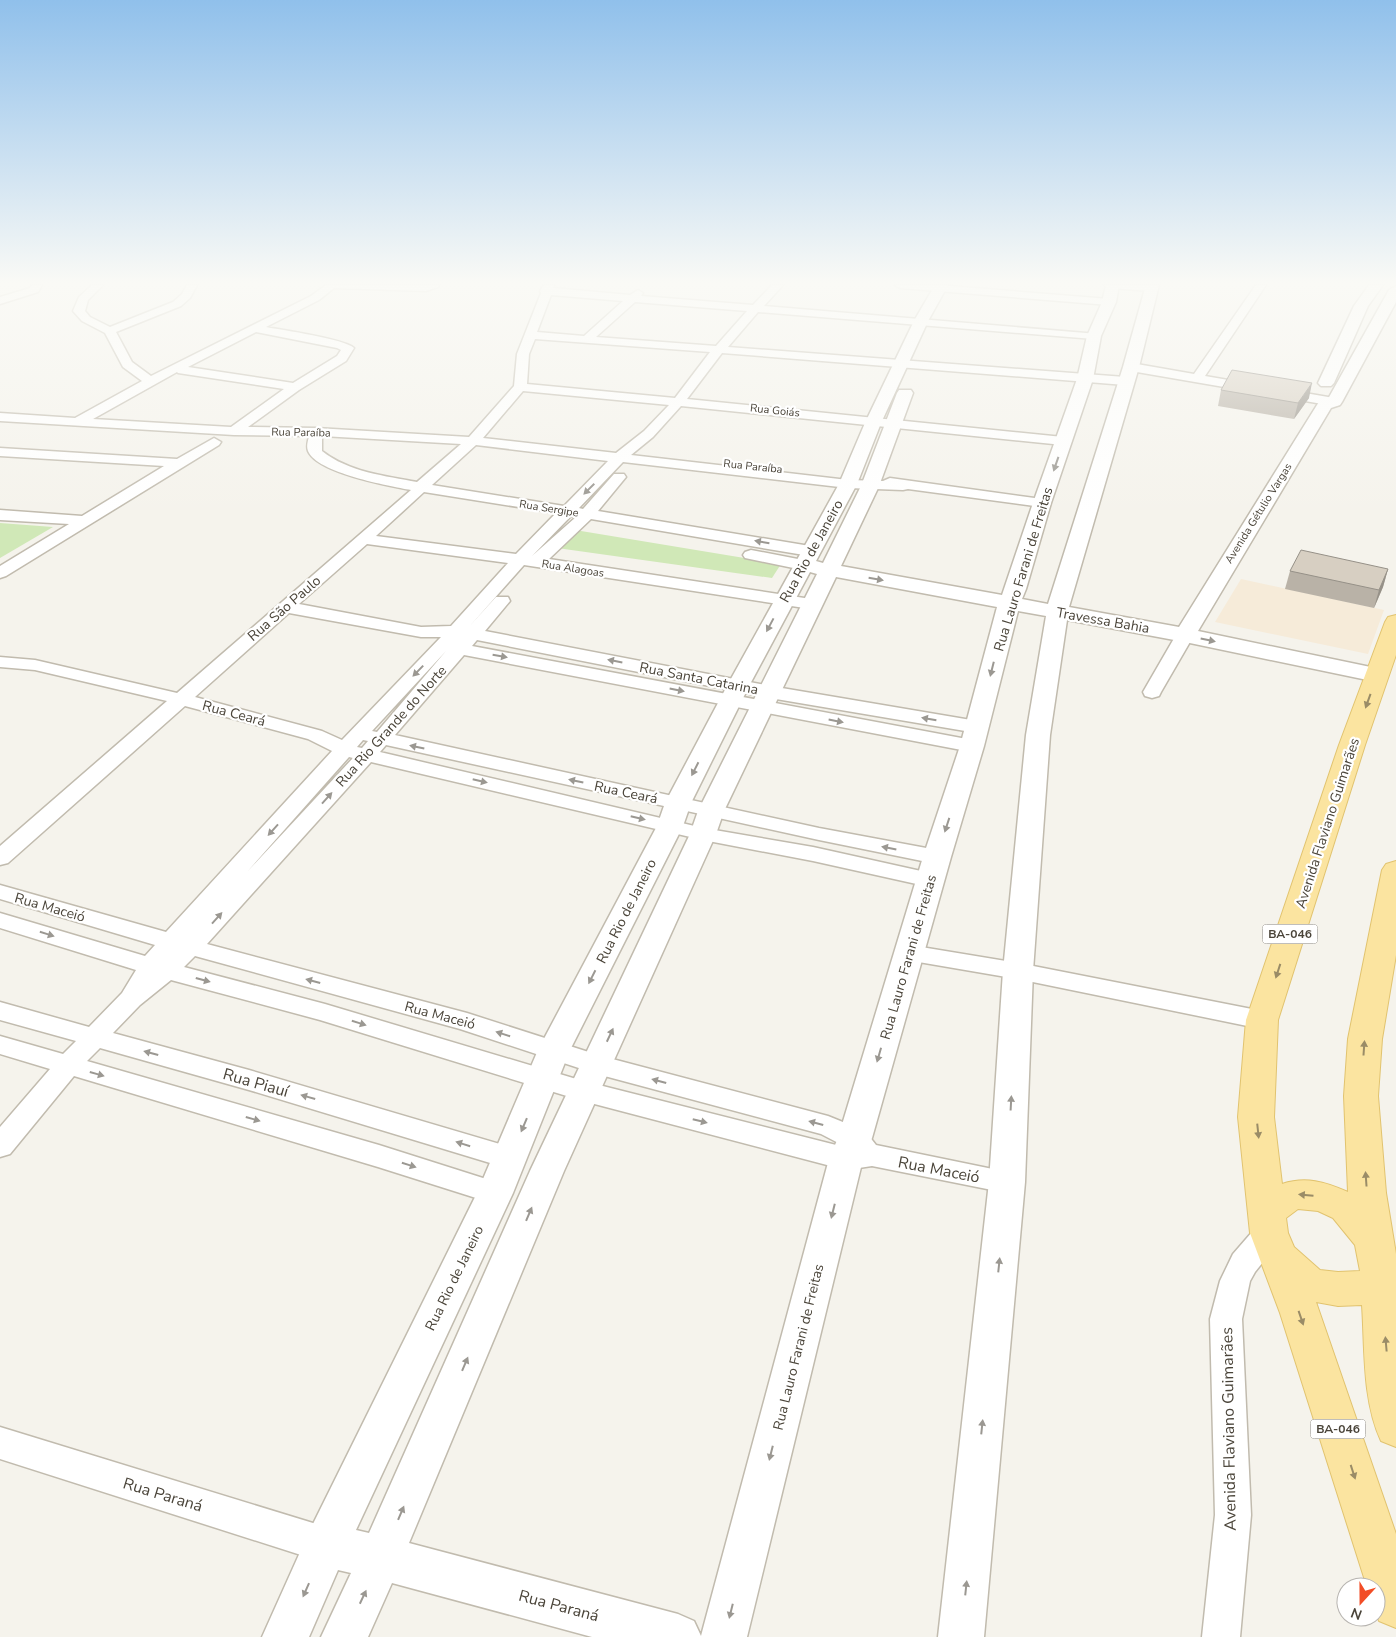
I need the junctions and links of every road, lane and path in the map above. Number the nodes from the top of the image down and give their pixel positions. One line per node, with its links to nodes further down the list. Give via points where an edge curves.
1 (126, 361): 18 (street)
2 (192, 361): 14 (street)
3 (337, 361): 21 (street)
4 (522, 361): 22 (street)
5 (709, 361): 23 (street, Rua Rio Grande do Norte)
6 (853, 361): 13 (street)
7 (906, 361): 13 (street, Rua Rio de Janeiro)
8 (1088, 361): 20 (street, Rua Lauro Farani de Freitas)
9 (1131, 361): 17 (street)
10 (1209, 361): 15 (street)
11 (1335, 361): 16 (street, Avenida Gétulio Vargas)
12 (1355, 361): 19 (street, Avenida Gétulio Vargas)
13 (903, 366): 20 (street); 26 (street, Rua Rio de Janeiro)
14 (178, 368): 18 (street); 21 (street)
15 (1198, 377): 17 (street); 24 (street)
16 (1327, 378): 19 (street); 24 (street, Avenida Gétulio Vargas)
17 (1126, 379): 20 (street); 47 (street)
18 (150, 381): 27 (street)
19 (1344, 381): 24 (street, Avenida Gétulio Vargas)
20 (1084, 382): 30 (street, Rua Lauro Farani de Freitas)
21 (296, 387): 28 (street)
22 (520, 387): 23 (street, Rua Goiás); 31 (street, Rua São Paulo)
23 (678, 400): 26 (street, Rua Goiás); 34 (street, Rua Rio Grande do Norte)
24 (1327, 402): 50 (street, Avenida Gétulio Vargas)
25 (0, 417): 27 (street, Rua Paraíba)
26 (878, 420): 30 (street, Rua Goiás); 36 (street, Rua Rio de Janeiro)
27 (77, 422): 28 (street, Rua Paraíba)
28 (234, 431): 29 (street, Rua Paraíba)
29 (316, 432): 31 (street, Rua Paraíba); 37 (street, Rua Sergipe, via 314,447 317,456 335,466)
30 (1064, 438): 38 (street, Rua Lauro Farani de Freitas, one-way to 38)
31 (473, 441): 34 (street, Rua Paraíba); 37 (street, Rua São Paulo)
32 (214, 442): 35 (street)
33 (0, 452): 35 (street)
34 (626, 454): 36 (street, Rua Paraíba); 40 (street, Rua Rio Grande do Norte)
35 (181, 462): 41 (street)
36 (860, 481): 38 (street, Rua Paraíba); 45 (street, Rua Rio de Janeiro)
37 (418, 490): 40 (street, Rua Sergipe); 42 (street, Rua São Paulo)
38 (1042, 503): 46 (street, Rua Lauro Farani de Freitas)
39 (0, 515): 41 (street)
40 (572, 518): 43 (street, Rua Rio Grande do Norte); 45 (street, Rua Sergipe, via 693,537)
41 (85, 521): 44 (street)
42 (366, 536): 43 (street, Rua Alagoas); 48 (street, Rua São Paulo)
43 (532, 557): 45 (street, Rua Alagoas); 51 (street, Rua Rio Grande do Norte)
44 (0, 572)
45 (810, 579): 46 (street, Travessa Bahia); 57 (street, Rua Rio de Janeiro, one-way to 57); 61 (street, Rua Rio de Janeiro)
46 (1012, 596): 47 (street, Travessa Bahia); 62 (street, Rua Lauro Farani de Freitas, one-way to 62)
47 (1059, 605): 50 (street, Travessa Bahia); 76 (street, via 1038,735)
48 (286, 607): 51 (street, Rua Santa Catarina); 60 (street, Rua São Paulo)
49 (1396, 622): 55 (main road, Avenida Flaviano Guimarães / BA-046)
50 (1188, 628): 55 (street, Travessa Bahia); 56 (street)
51 (458, 640): 52 (street, Rua Santa Catarina); 54 (street, Rua Santa Catarina, one-way to 54); 58 (street, Rua Rio Grande do Norte, one-way to 58); 59 (street, Rua Rio Grande do Norte)
52 (558, 650): 54 (street); 57 (street, Rua Santa Catarina, one-way to 52)
53 (0, 662): 60 (street, Rua Ceará, via 35,665)
54 (546, 664): 57 (street, Rua Santa Catarina, one-way to 57)
55 (1379, 667): 80 (main road, Avenida Flaviano Guimarães / BA-046, one-way to 80)
56 (1152, 692)
57 (734, 693): 61 (street, Rua Santa Catarina); 66 (street, Rua Rio de Janeiro, one-way to 66)
58 (396, 694): 59 (street); 64 (street, Rua Rio Grande do Norte)
59 (416, 698): 63 (street, Rua Rio Grande do Norte)
60 (181, 699): 64 (street, Rua Ceará); 68 (street, Rua São Paulo)
61 (765, 699): 62 (street, Rua Santa Catarina); 67 (street, Rua Rio de Janeiro)
62 (975, 737): 69 (street, Rua Lauro Farani de Freitas, one-way to 69)
63 (381, 739): 64 (street, Rua Ceará); 65 (street, Rua Rio Grande do Norte); 66 (street, Rua Ceará, one-way to 63)
64 (352, 742): 65 (street, Rua Ceará); 73 (street, Rua Rio Grande do Norte, one-way to 73)
65 (366, 754): 66 (street, Rua Ceará, one-way to 66); 73 (street, Rua Rio Grande do Norte, one-way to 65)
66 (674, 814): 67 (street, Rua Ceará); 84 (street, Rua Rio de Janeiro, one-way to 84)
67 (707, 822): 69 (street, Rua Ceará); 86 (street, Rua Rio de Janeiro, one-way to 67)
68 (0, 858)
69 (933, 869): 74 (street, Rua Lauro Farani de Freitas)
70 (1396, 870): 100 (main road, one-way to 70, via 1367,1193 1361,1096 1365,1039)
71 (0, 892): 73 (street, Rua Maceió)
72 (0, 920): 75 (street, Rua Maceió, one-way to 75)
73 (181, 944): 75 (street, Rua Rio Grande do Norte); 77 (street, Rua Maceió, one-way to 73)
74 (909, 953): 76 (street); 94 (street, Rua Lauro Farani de Freitas, one-way to 94)
75 (158, 968): 79 (street, Rua Maceió, one-way to 79); 82 (street, Rua Rio Grande do Norte)
76 (1018, 971): 80 (street); 97 (street, one-way to 76)
77 (342, 989): 79 (street); 81 (street, Rua Maceió)
78 (0, 1011): 82 (street, Rua Piauí)
79 (325, 1013): 85 (street, Rua Maceió, one-way to 85)
80 (1262, 1020): 99 (main road, Avenida Flaviano Guimarães / BA-046, one-way to 99, via 1256,1117)
81 (466, 1022): 84 (street, Rua Maceió, one-way to 81); 85 (street)
82 (95, 1038): 87 (street, Rua Rio Grande do Norte); 89 (street, Rua Piauí, one-way to 82)
83 (0, 1046): 87 (street)
84 (554, 1050): 86 (street, Rua Maceió); 88 (street, Rua Rio de Janeiro)
85 (448, 1051): 88 (street, Rua Maceió)
86 (597, 1064): 90 (street, Rua Rio de Janeiro); 94 (street, Rua Maceió, one-way to 86, via 828,1126)
87 (68, 1066): 91 (street, one-way to 91); 93 (street, Rua Rio Grande do Norte)
88 (544, 1079): 90 (street, Rua Maceió); 96 (street, Rua Rio de Janeiro, one-way to 96)
89 (249, 1080): 91 (street); 92 (street, Rua Piauí, one-way to 89)
90 (584, 1091): 94 (street, Rua Maceió, one-way to 94); 104 (street, Rua Rio de Janeiro, one-way to 90)
91 (226, 1111): 95 (street, one-way to 95)
92 (398, 1124): 95 (street); 96 (street, Rua Piauí, one-way to 92)
93 (0, 1146)
94 (858, 1151): 97 (street, Rua Maceió); 109 (street, Rua Lauro Farani de Freitas, one-way to 109)
95 (379, 1156): 98 (street, one-way to 98)
96 (510, 1158): 98 (street, Rua Rio de Janeiro)
97 (1007, 1182): 110 (street, one-way to 97)
98 (495, 1193): 103 (street, Rua Rio de Janeiro)
99 (1272, 1234): 100 (main road, via 1307,1282 1322,1287 1365,1288); 100 (main road, one-way to 99, via 1346,1207 1323,1197 1298,1194 1284,1198); 105 (main road, Avenida Flaviano Guimarães / BA-046, one-way to 105); 111 (street, Avenida Flaviano Guimarães, via 1244,1263 1235,1281 1226,1319 1233,1515)
100 (1382, 1262): 101 (main road, one-way to 100, via 1388,1390)
101 (1396, 1427)
102 (0, 1443): 103 (street, Rua Paraná)
103 (326, 1545): 104 (street, Rua Paraná); 106 (street, one-way to 106)
104 (381, 1558): 107 (street, Rua Rio de Janeiro, one-way to 104); 108 (street, Rua Paraná)
105 (1396, 1604)
106 (286, 1637)
107 (344, 1637)
108 (678, 1637)
109 (724, 1637)
110 (961, 1637)
111 (1221, 1637)

